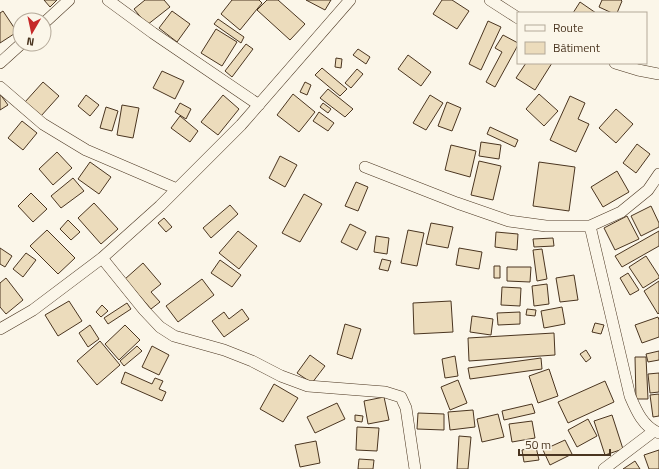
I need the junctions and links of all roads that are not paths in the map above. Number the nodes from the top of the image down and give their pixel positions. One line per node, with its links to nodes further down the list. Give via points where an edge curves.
1 (69, 0): 5 (street)
2 (108, 0): 12 (street)
3 (350, 0): 12 (street)
4 (490, 0): 6 (street)
5 (52, 16)
6 (517, 17)
7 (12, 52): 8 (street)
8 (0, 63)
9 (618, 64): 10 (street)
10 (659, 74)
11 (0, 86): 15 (street, via 43,124 86,150)
12 (259, 105): 15 (street)
13 (365, 167): 16 (street, via 509,221 546,226)
14 (659, 174): 16 (street, via 648,190 621,212)
15 (177, 189): 17 (street)
16 (590, 226): 19 (street, via 630,396 640,418)
17 (102, 258): 18 (street, via 33,310); 20 (street, via 144,310 160,327 174,336 224,350 308,386 385,392 401,397 406,408)
18 (0, 329)
19 (656, 432): 21 (street)
20 (415, 469)
21 (604, 469)

